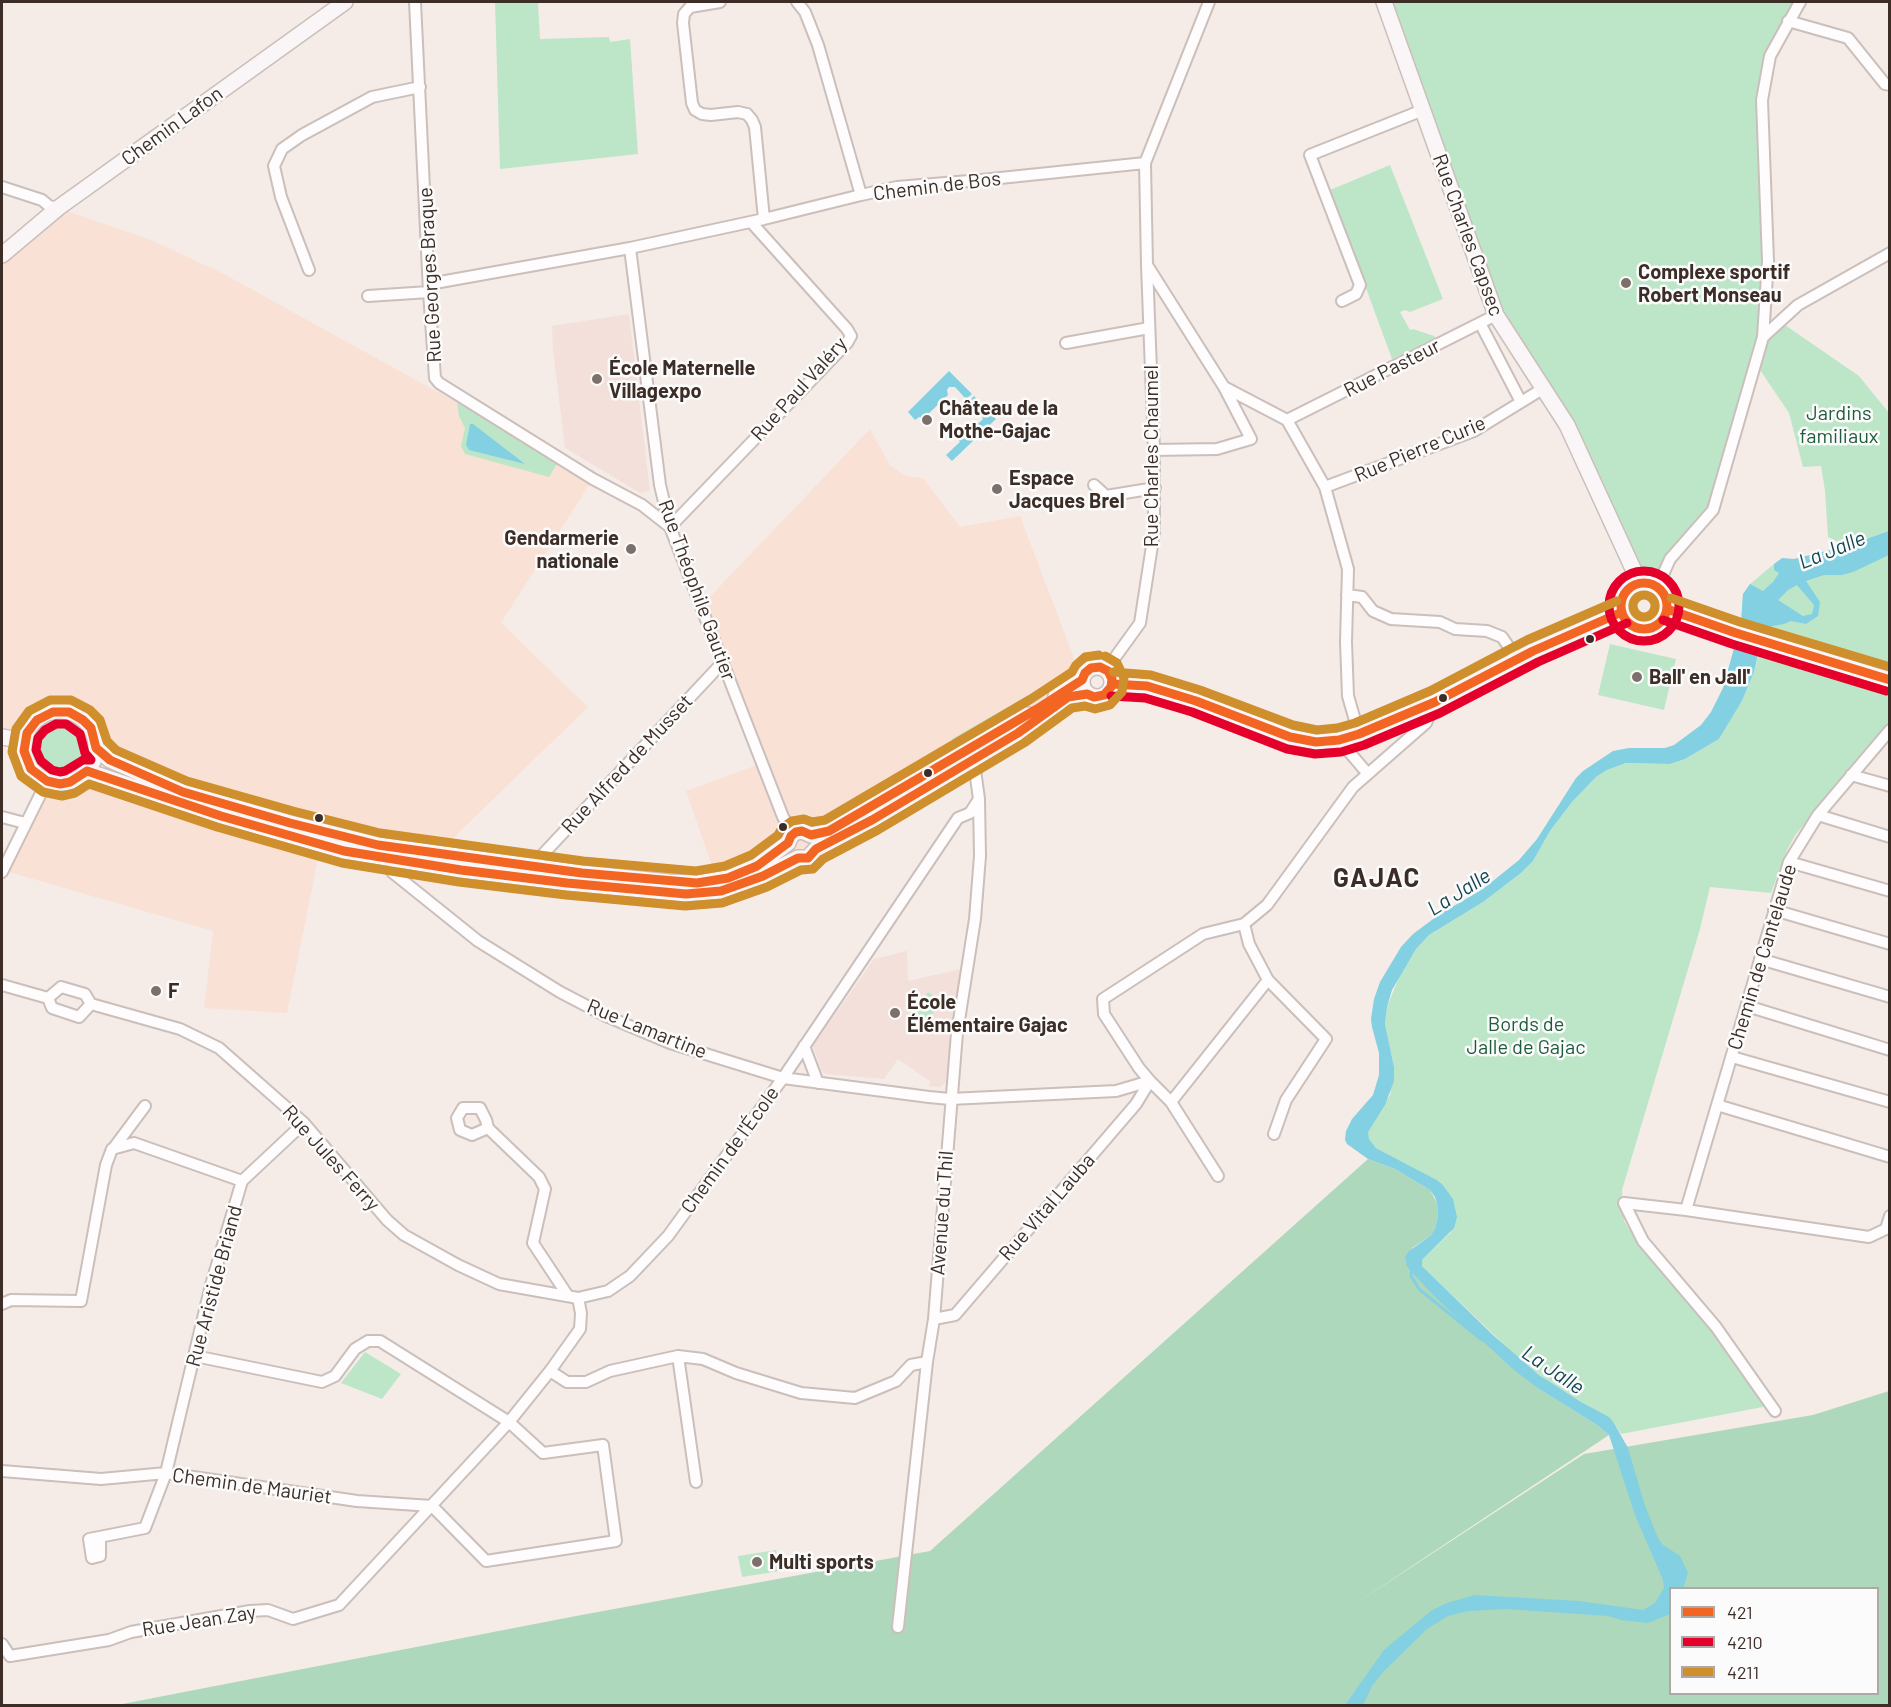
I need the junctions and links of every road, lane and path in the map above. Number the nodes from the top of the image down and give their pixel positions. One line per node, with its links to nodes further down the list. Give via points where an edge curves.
1 (345, 2): 15 (main road, Chemin Lafon)
2 (415, 2): 10 (street, Rue Georges Braque)
3 (720, 2): 16 (street, via 690,7 684,14 692,103 702,114 738,112 752,120)
4 (797, 2): 14 (street, Chemin de Bos, via 818,45)
5 (1209, 2): 12 (street)
6 (1384, 2): 11 (main road, Rue Charles Capsec)
7 (1800, 2): 8 (street)
8 (1788, 21): 9 (street, via 1848,38 1885,84); 29 (street, via 1770,56 1762,100 1768,261)
9 (1890, 85)
10 (420, 87): 22 (street, via 372,97 282,149 274,166); 23 (street, Rue Georges Braque)
11 (1423, 110): 25 (street, via 1310,155 1360,285 1356,294); 26 (main road, Rue Charles Capsec)
12 (1145, 164): 14 (street, Chemin de Bos, via 897,187); 21 (street, Rue Charles Chaumel)
13 (2, 187): 15 (street)
14 (861, 195): 16 (street)
15 (58, 208): 20 (main road, Chemin Lafon)
16 (764, 219): 17 (street)
17 (751, 222): 18 (street); 39 (street, Rue Paul Valéry, via 851,336)
18 (630, 248): 23 (street); 39 (street, Rue Théophile Gautier, via 660,485)
19 (1890, 253): 29 (street, via 1798,305)
20 (2, 255)
21 (1147, 265): 28 (street, Rue Charles Chaumel); 31 (street)
22 (309, 270)
23 (429, 288): 24 (street); 39 (street, Rue Georges Braque, via 435,378 439,383 592,479 642,505)
24 (368, 296)
25 (1342, 301)
26 (1496, 315): 27 (street, Rue Pasteur); 32 (main road, Rue Charles Capsec)
27 (1480, 323): 33 (street); 34 (street, Rue Pasteur)
28 (1149, 328): 30 (street); 35 (street, Rue Charles Chaumel)
29 (1763, 337): 40 (street, via 1713,510)
30 (1066, 344)
31 (1224, 387): 34 (street); 35 (street, via 1251,439 1217,449)
32 (1544, 388): 33 (street, Rue Pierre Curie); 40 (main road, Rue Charles Capsec, via 1567,425 1631,564)
33 (1521, 402): 37 (street, Rue Pierre Curie, via 1474,431)
34 (1287, 420): 37 (street)
35 (1154, 450): 38 (street, Rue Charles Chaumel)
36 (1094, 485): 38 (street, via 1106,496)
37 (1325, 487): 41 (street, via 1348,569)
38 (1155, 488): 46 (street, Rue Charles Chaumel, via 1154,533 1140,623)
39 (670, 527): 45 (street, Rue Théophile Gautier)
40 (1650, 586): 42 (main road, via 1666,601); 43 (main road, via 1633,587 1626,593)
41 (1347, 595): 44 (street, via 1362,597 1373,611 1391,619 1440,622 1455,629 1487,631 1502,637); 51 (street, via 1348,696)
42 (1667, 609): 43 (main road, via 1660,623 1646,629 1631,625); 47 (main road)
43 (1622, 612): 44 (main road)
44 (1517, 659): 49 (main road)
45 (723, 662): 67 (street, Rue Théophile Gautier); 72 (street, Rue Alfred de Musset)
46 (1109, 677): 48 (main road, via 1100,667 1091,668 1085,673); 48 (main road, via 1110,691 1101,697 1094,697); 53 (main road, via 1196,700 1290,737 1316,742)
47 (1890, 680)
48 (1084, 687): 56 (main road, via 1046,714)
49 (1435, 702): 51 (main road); 58 (street, via 1426,723)
50 (1890, 730): 59 (street, Chemin de Cantelaude)
51 (1359, 734): 53 (main road)
52 (2, 737): 54 (main road)
53 (1339, 740): 58 (street)
54 (25, 741): 55 (main road, via 37,720 62,711 76,715 91,728); 60 (main road, via 27,761)
55 (96, 748): 57 (main road); 72 (main road, via 110,760 183,792 290,823 378,844)
56 (967, 757): 62 (street, via 975,770); 68 (main road, via 872,820)
57 (87, 771): 60 (main road, via 70,782); 70 (main road, via 251,825)
58 (1368, 774): 76 (street, via 1346,796 1267,904)
59 (1851, 775): 61 (street); 63 (street, Chemin de Cantelaude)
60 (47, 781): 65 (street)
61 (1890, 786)
62 (979, 799): 85 (street, Chemin de l'École, via 970,813 958,818); 91 (street, Avenue du Thil, via 975,919)
63 (1818, 815): 66 (street); 71 (street, Chemin de Cantelaude)
64 (2, 817): 65 (street)
65 (25, 824): 73 (street)
66 (1890, 837)
67 (791, 839): 68 (main road, via 802,831); 69 (main road, via 791,854); 72 (main road, via 757,867 728,878 698,883)
68 (814, 842): 69 (main road, via 808,858)
69 (798, 858): 70 (main road, via 721,891 686,894)
70 (396, 860): 88 (street, Rue Lamartine, via 392,872 478,941 542,982 606,1016 670,1043)
71 (1789, 862): 74 (street); 75 (street, Chemin de Cantelaude)
72 (531, 867)
73 (2, 872)
74 (1890, 891)
75 (1774, 910): 77 (street); 78 (street, Chemin de Cantelaude)
76 (1244, 924): 79 (street); 89 (street, via 1203,934 1102,999 1104,1014)
77 (1890, 944)
78 (1760, 959): 81 (street); 84 (street, Chemin de Cantelaude)
79 (1268, 981): 92 (street); 98 (street, via 1326,1039 1286,1100)
80 (2, 985): 82 (street)
81 (1890, 997)
82 (48, 998): 83 (street, Rue Jules Ferry, via 61,987 85,994); 83 (street, via 52,1008 79,1017)
83 (91, 1004): 96 (street, Rue Jules Ferry, via 180,1029 219,1048)
84 (1747, 1006): 86 (street); 87 (street, Chemin de Cantelaude)
85 (804, 1046): 88 (street, Chemin de l'École); 90 (street)
86 (1890, 1050)
87 (1732, 1057): 93 (street); 94 (street, Chemin de Cantelaude)
88 (783, 1078): 90 (street, Rue Lamartine); 105 (street, Chemin de l'École, via 668,1236 630,1276 608,1291)
89 (1150, 1081): 91 (street, Rue Lamartine, via 1116,1091); 92 (street); 107 (street, Rue Vital Lauba, via 1136,1104 955,1315)
90 (818, 1083): 91 (street, Rue Lamartine)
91 (950, 1099): 107 (street, Avenue du Thil)
92 (1171, 1102): 101 (street)
93 (1890, 1102)
94 (1717, 1105): 100 (street); 103 (street, Chemin de Cantelaude)
95 (145, 1106): 99 (street)
96 (304, 1123): 102 (street, Rue Aristide Briand); 105 (street, Rue Jules Ferry, via 387,1220 404,1234 500,1284)
97 (488, 1128): 105 (street, via 539,1177 545,1190 533,1242)
98 (1274, 1134)
99 (112, 1149): 102 (street, via 134,1143); 106 (street, via 81,1301 11,1300)
100 (1890, 1156)
101 (1218, 1176)
102 (242, 1180): 108 (street, Rue Aristide Briand)
103 (1686, 1210): 104 (street, via 1869,1237 1886,1229); 112 (street, via 1624,1203 1643,1241 1716,1327)
104 (1890, 1216)
105 (573, 1297): 111 (street, via 581,1313 580,1329)
106 (2, 1304)
107 (934, 1319): 110 (street, Avenue du Thil)
108 (195, 1356): 113 (street, via 322,1382 335,1376 355,1348 368,1341 380,1341); 115 (street, Rue Aristide Briand)
109 (678, 1356): 110 (street, via 703,1359 801,1393 855,1398 896,1381 911,1365); 111 (street, via 610,1371 586,1382 567,1382); 116 (street)
110 (927, 1362): 119 (street, Avenue du Thil)
111 (550, 1371): 113 (street)
112 (1775, 1410)
113 (509, 1422): 117 (street); 117 (street, via 543,1453 603,1445 616,1541 486,1561)
114 (2, 1471): 115 (street, Chemin de Mauriet, via 101,1479)
115 (166, 1473): 117 (street, Chemin de Mauriet, via 348,1500); 118 (street, Rue Aristide Briand, via 145,1528)
116 (696, 1482)
117 (432, 1506): 120 (street, Rue Jean Zay, via 339,1605 293,1619 268,1610 250,1611 10,1656)
118 (100, 1537)
119 (898, 1627)
120 (2, 1644)

